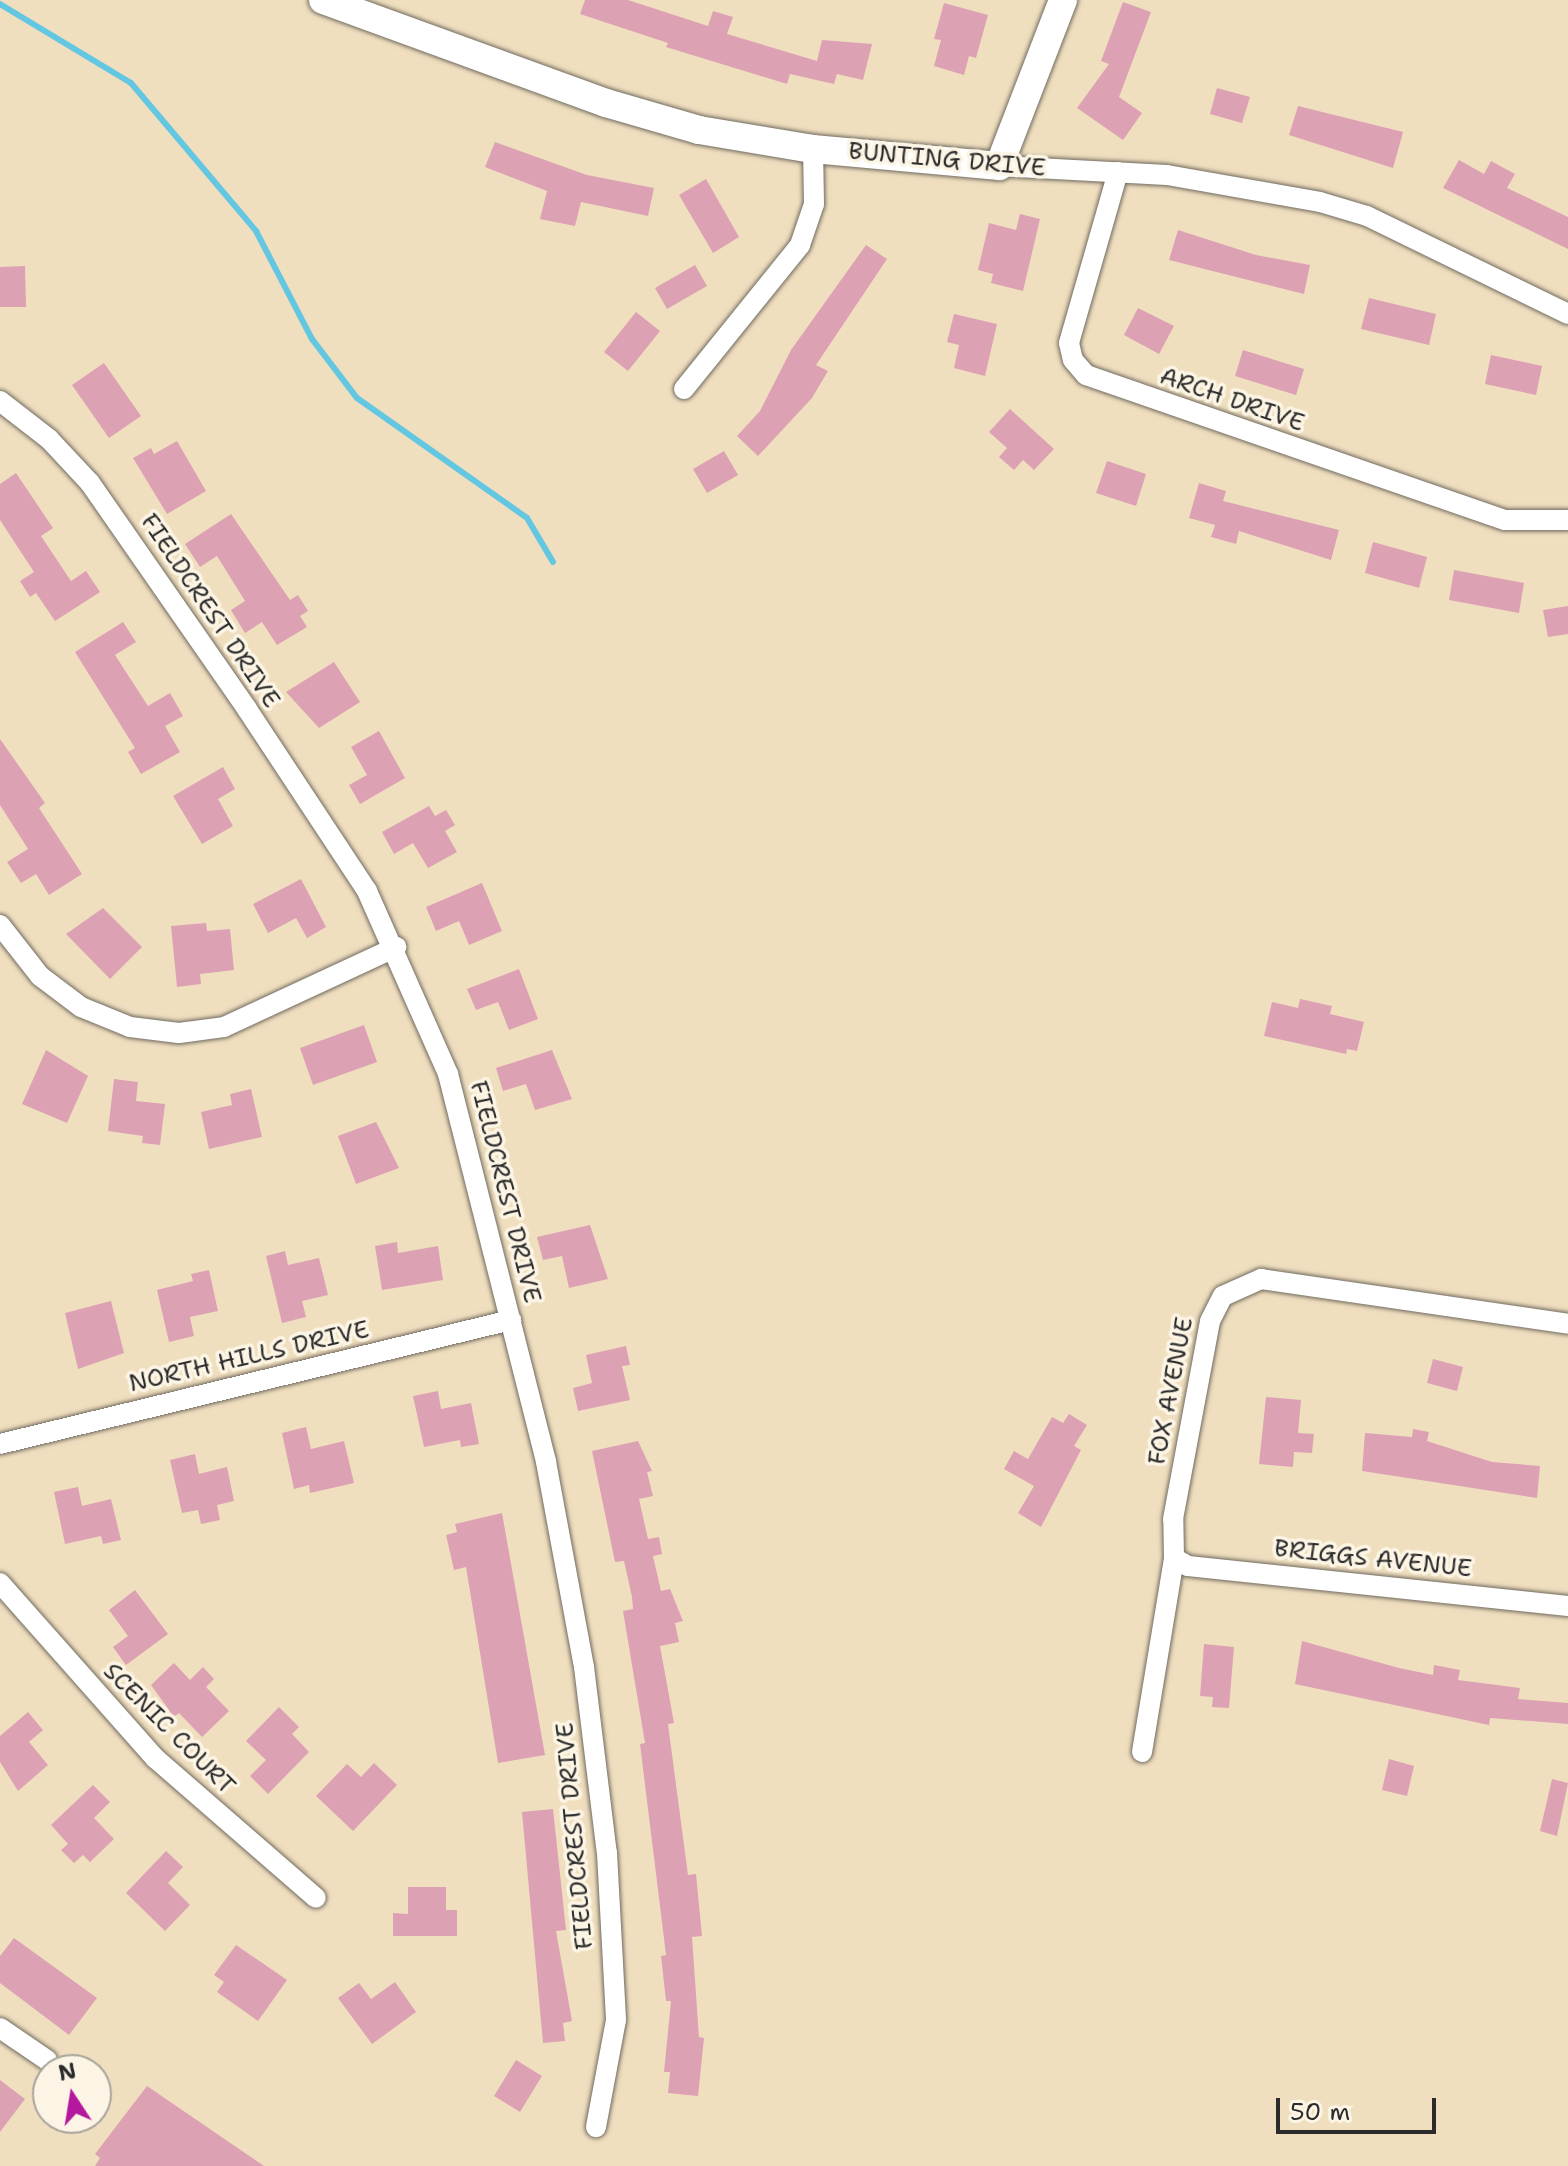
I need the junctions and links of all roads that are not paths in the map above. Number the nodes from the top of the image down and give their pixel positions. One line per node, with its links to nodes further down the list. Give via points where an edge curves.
1 (323, 0): 3 (street, BUNTING DRIVE, via 652,118)
2 (1063, 0): 4 (street)
3 (813, 149): 4 (street, BUNTING DRIVE); 7 (street, via 814,204 800,245)
4 (999, 166): 5 (street, BUNTING DRIVE)
5 (1118, 172): 6 (street, BUNTING DRIVE, via 1270,190 1367,216); 9 (street, ARCH DRIVE, via 1069,343 1073,360 1086,375 1505,520)
6 (1568, 314)
7 (684, 389)
8 (0, 401): 11 (street, FIELDCREST DRIVE, via 66,455 111,512 367,891)
9 (1568, 520)
10 (0, 925): 11 (street, via 40,976 81,1007 130,1027 179,1033 224,1027)
11 (396, 947): 12 (street, FIELDCREST DRIVE, via 448,1074)
12 (511, 1320): 14 (street, NORTH HILLS DRIVE); 22 (street, FIELDCREST DRIVE, via 546,1462 584,1667 607,1853 616,2020)
13 (1568, 1324): 15 (street, FOX AVENUE, via 1261,1279 1234,1287 1210,1321 1173,1519)
14 (0, 1444)
15 (1174, 1558): 17 (street, BRIGGS AVENUE, via 1188,1566); 18 (street, FOX AVENUE)
16 (0, 1583): 19 (street, SCENIC COURT, via 155,1758)
17 (1568, 1606)
18 (1142, 1752)
19 (316, 1898)
20 (0, 2028): 21 (street)
21 (38, 2054)
22 (596, 2127)

